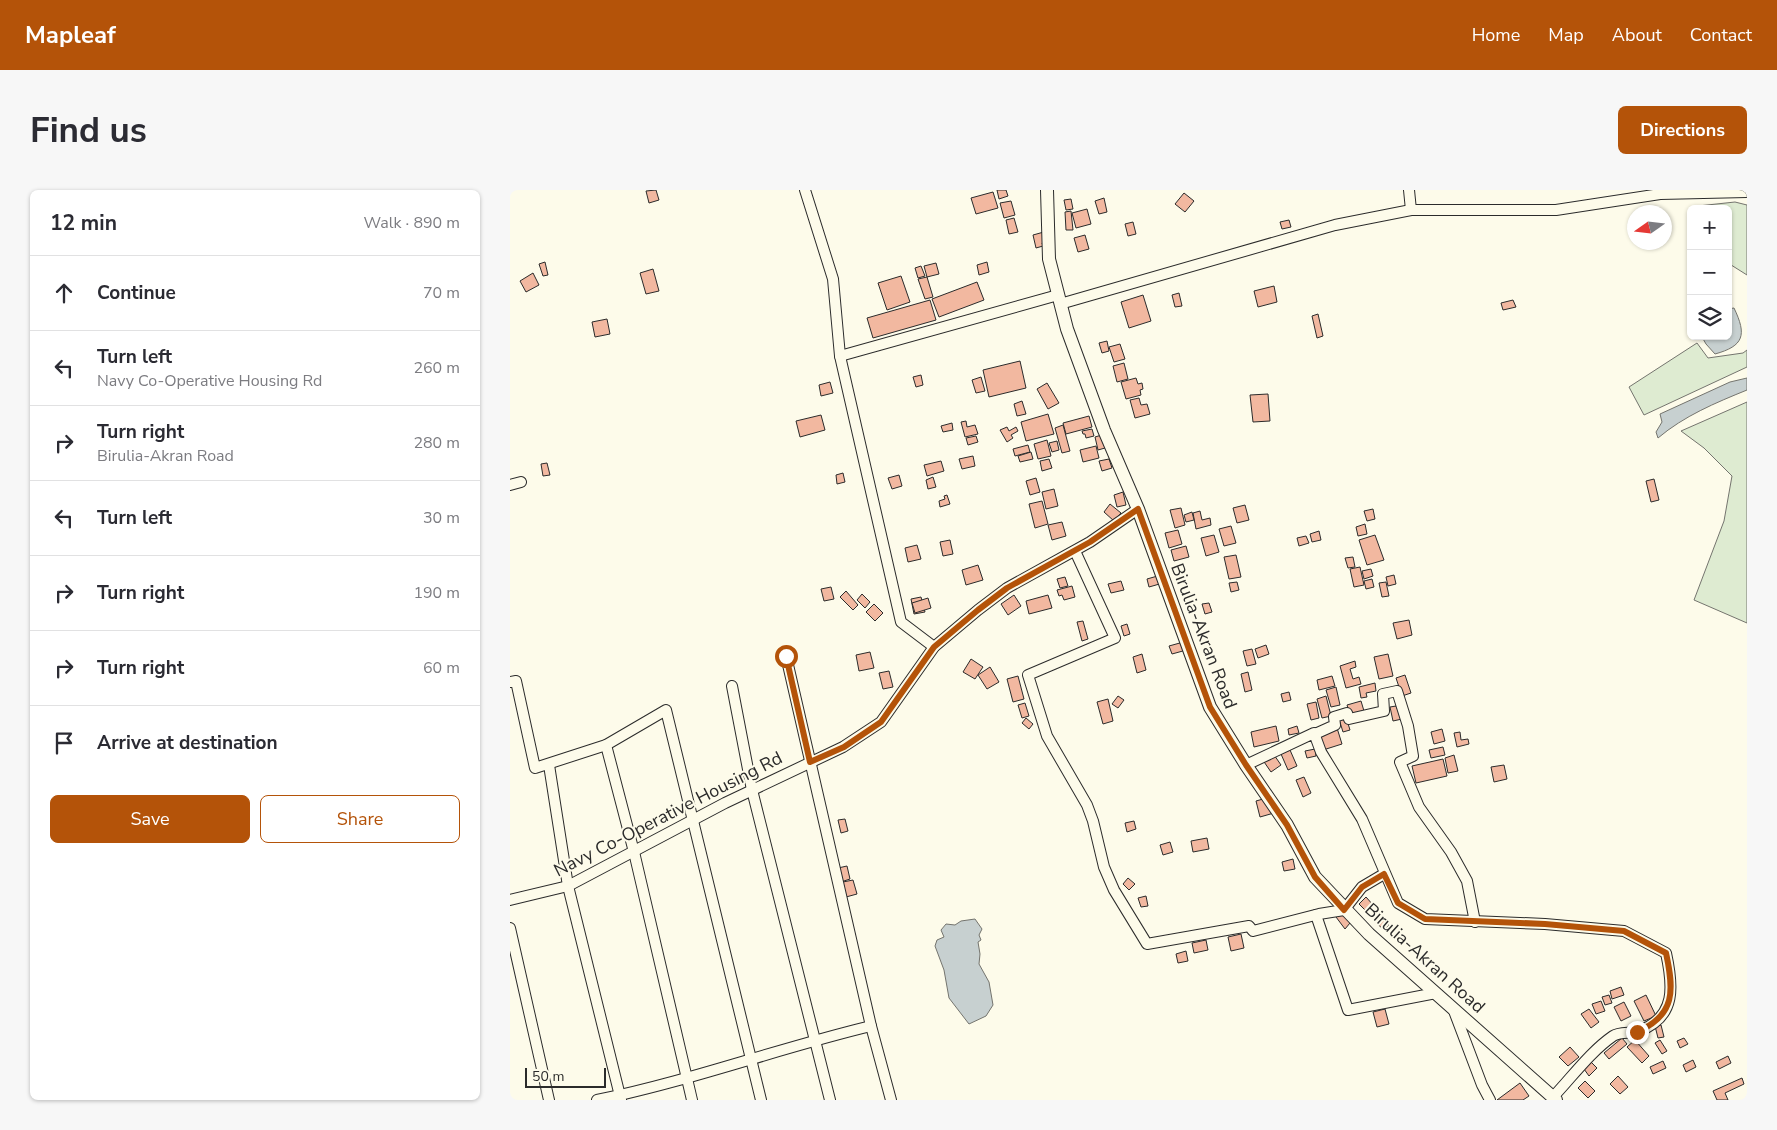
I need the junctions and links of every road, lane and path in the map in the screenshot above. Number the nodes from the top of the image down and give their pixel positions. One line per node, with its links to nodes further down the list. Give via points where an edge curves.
1 (806, 190): 8 (street, via 832,280)
2 (1047, 190): 7 (street, Birulia-Akran Road, via 1049,259)
3 (1409, 190): 6 (street)
4 (1714, 191): 5 (street); 6 (street, via 1660,194 1556,210)
5 (1747, 192)
6 (1411, 210): 7 (street, via 1335,224)
7 (1059, 300): 8 (street); 11 (street, Birulia-Akran Road, via 1104,430)
8 (840, 356): 13 (street, via 901,622)
9 (521, 482): 10 (street)
10 (510, 485)
11 (1138, 509): 12 (street, Navy Co-Operative Housing Rd); 21 (street, Birulia-Akran Road, via 1210,707)
12 (1075, 551): 13 (street, Navy Co-Operative Housing Rd, via 1007,588); 29 (street, via 1115,638 1028,675 1047,736 1094,821 1104,867 1114,890 1146,944 1249,926 1253,932)
13 (934, 647): 19 (street, Navy Co-Operative Housing Rd, via 881,722 844,747)
14 (786, 656): 19 (street)
15 (510, 682): 20 (street, via 516,681 534,768)
16 (732, 686): 22 (street)
17 (1315, 734): 21 (street); 25 (street, via 1321,752 1362,819); 30 (street, via 1335,725 1334,717 1347,713 1349,719 1384,711 1383,694 1397,691 1413,756 1400,762 1419,807 1467,881)
18 (606, 745): 20 (street); 23 (street, via 666,710); 24 (street)
19 (810, 762): 22 (street, Navy Co-Operative Housing Rd); 34 (street)
20 (548, 765): 26 (street)
21 (1246, 765): 28 (street, Birulia-Akran Road, via 1287,825 1315,877)
22 (752, 790): 23 (street, Navy Co-Operative Housing Rd); 35 (street)
23 (694, 820): 24 (street, Navy Co-Operative Housing Rd); 36 (street)
24 (634, 852): 26 (street, Navy Co-Operative Housing Rd); 37 (street)
25 (1384, 874): 28 (street, via 1362,887); 30 (street, via 1398,903 1425,919)
26 (568, 886): 27 (street, Navy Co-Operative Housing Rd); 38 (street)
27 (510, 900)
28 (1344, 910): 29 (street); 32 (street, Birulia-Akran Road)
29 (1316, 915): 32 (street, via 1348,1010)
30 (1475, 922): 39 (street, via 1624,931 1666,953 1672,982 1668,1006 1654,1025 1637,1032 1615,1034 1598,1048)
31 (510, 928): 40 (street)
32 (1436, 993): 33 (street, Birulia-Akran Road)
33 (1450, 1004): 39 (street, Birulia-Akran Road); 46 (street)
34 (871, 1026): 35 (street); 45 (street)
35 (813, 1040): 36 (street); 44 (street)
36 (752, 1061): 37 (street); 43 (street)
37 (686, 1079): 38 (street); 42 (street)
38 (620, 1098): 41 (street)
39 (1555, 1099)
40 (549, 1100)
41 (597, 1100)
42 (692, 1100)
43 (761, 1100)
44 (830, 1100)
45 (891, 1100)
46 (1490, 1100)

